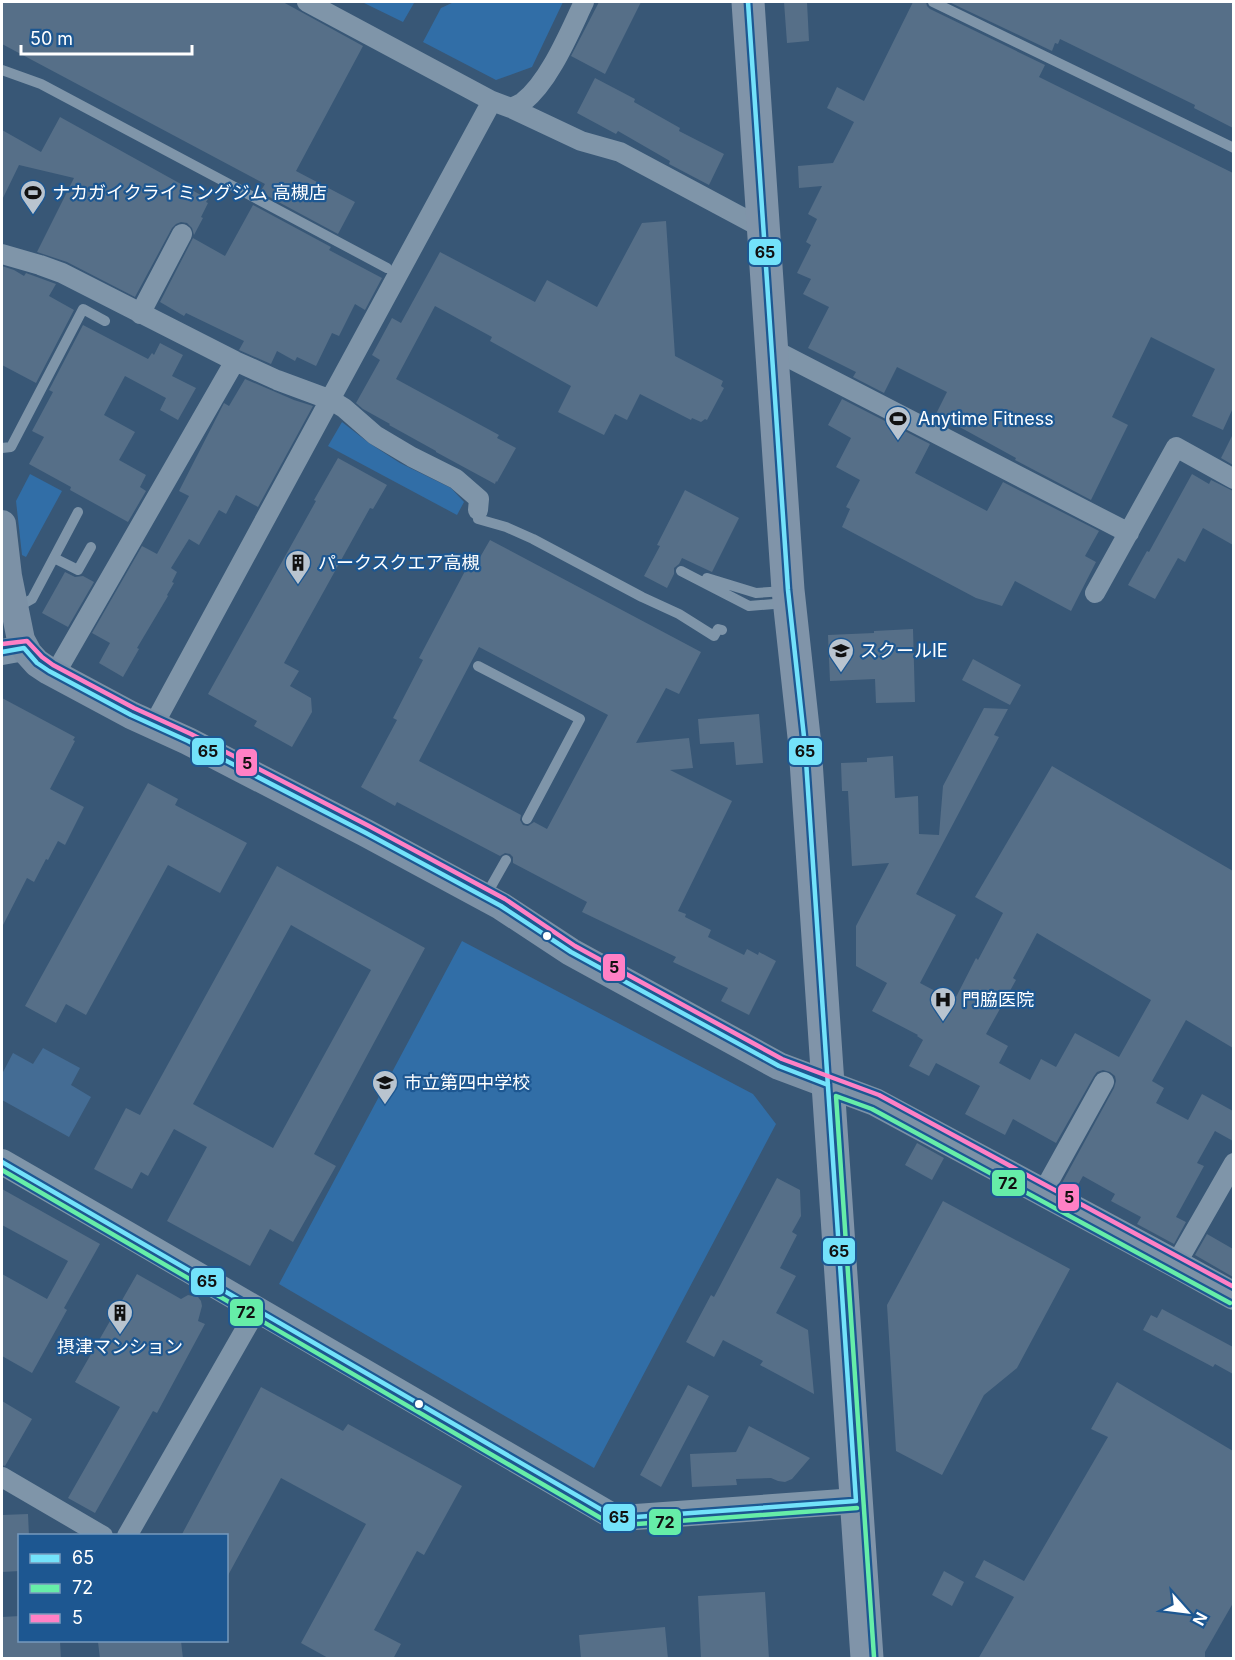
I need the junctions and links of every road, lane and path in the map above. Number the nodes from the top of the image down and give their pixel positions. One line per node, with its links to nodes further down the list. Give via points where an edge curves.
1 (307, 2): 6 (street)
2 (584, 2): 7 (street, via 545,76 523,102)
3 (748, 2): 9 (highway)
4 (933, 2): 8 (lane)
5 (2, 70): 12 (lane, via 41,84)
6 (492, 101): 7 (street); 17 (street)
7 (511, 108): 9 (street, via 581,141 620,152)
8 (1233, 148)
9 (764, 229): 15 (highway)
10 (182, 234): 13 (street)
11 (2, 254): 13 (street, via 62,273)
12 (387, 268)
13 (140, 314): 16 (street)
14 (105, 321): 18 (lane, via 83,309 11,447)
15 (772, 349): 23 (street); 28 (highway)
16 (235, 361): 17 (street); 33 (street)
17 (331, 400): 20 (street, via 393,447 456,479 479,499); 34 (street)
18 (2, 448)
19 (1233, 479): 23 (street, via 1176,447)
20 (478, 510): 30 (lane, via 478,519 533,539 714,636 718,628)
21 (78, 519): 25 (lane)
22 (2, 524): 29 (main road)
23 (1129, 533): 27 (street)
24 (91, 547): 25 (lane, via 78,570)
25 (54, 558): 29 (lane, via 32,599)
26 (685, 573): 28 (lane, via 756,593)
27 (1095, 593)
28 (789, 596): 39 (highway, via 805,746)
29 (14, 609): 31 (main road, via 17,625)
30 (722, 630)
31 (13, 650): 33 (main road)
32 (478, 666): 35 (lane, via 580,719)
33 (56, 674): 34 (main road)
34 (153, 726): 37 (main road, via 281,788)
35 (527, 819)
36 (506, 860): 37 (lane)
37 (485, 897): 39 (main road, via 571,952 768,1060)
38 (1104, 1082): 42 (street)
39 (828, 1085): 42 (main road, via 875,1102); 47 (highway)
40 (2, 1162): 45 (street)
41 (1233, 1163): 43 (street)
42 (1043, 1192): 43 (main road)
43 (1176, 1264): 44 (main road)
44 (1233, 1296)
45 (257, 1310): 47 (street, via 614,1517); 49 (street)
46 (2, 1477): 48 (street)
47 (856, 1501): 50 (highway)
48 (101, 1534)
49 (128, 1534)
50 (867, 1659)

